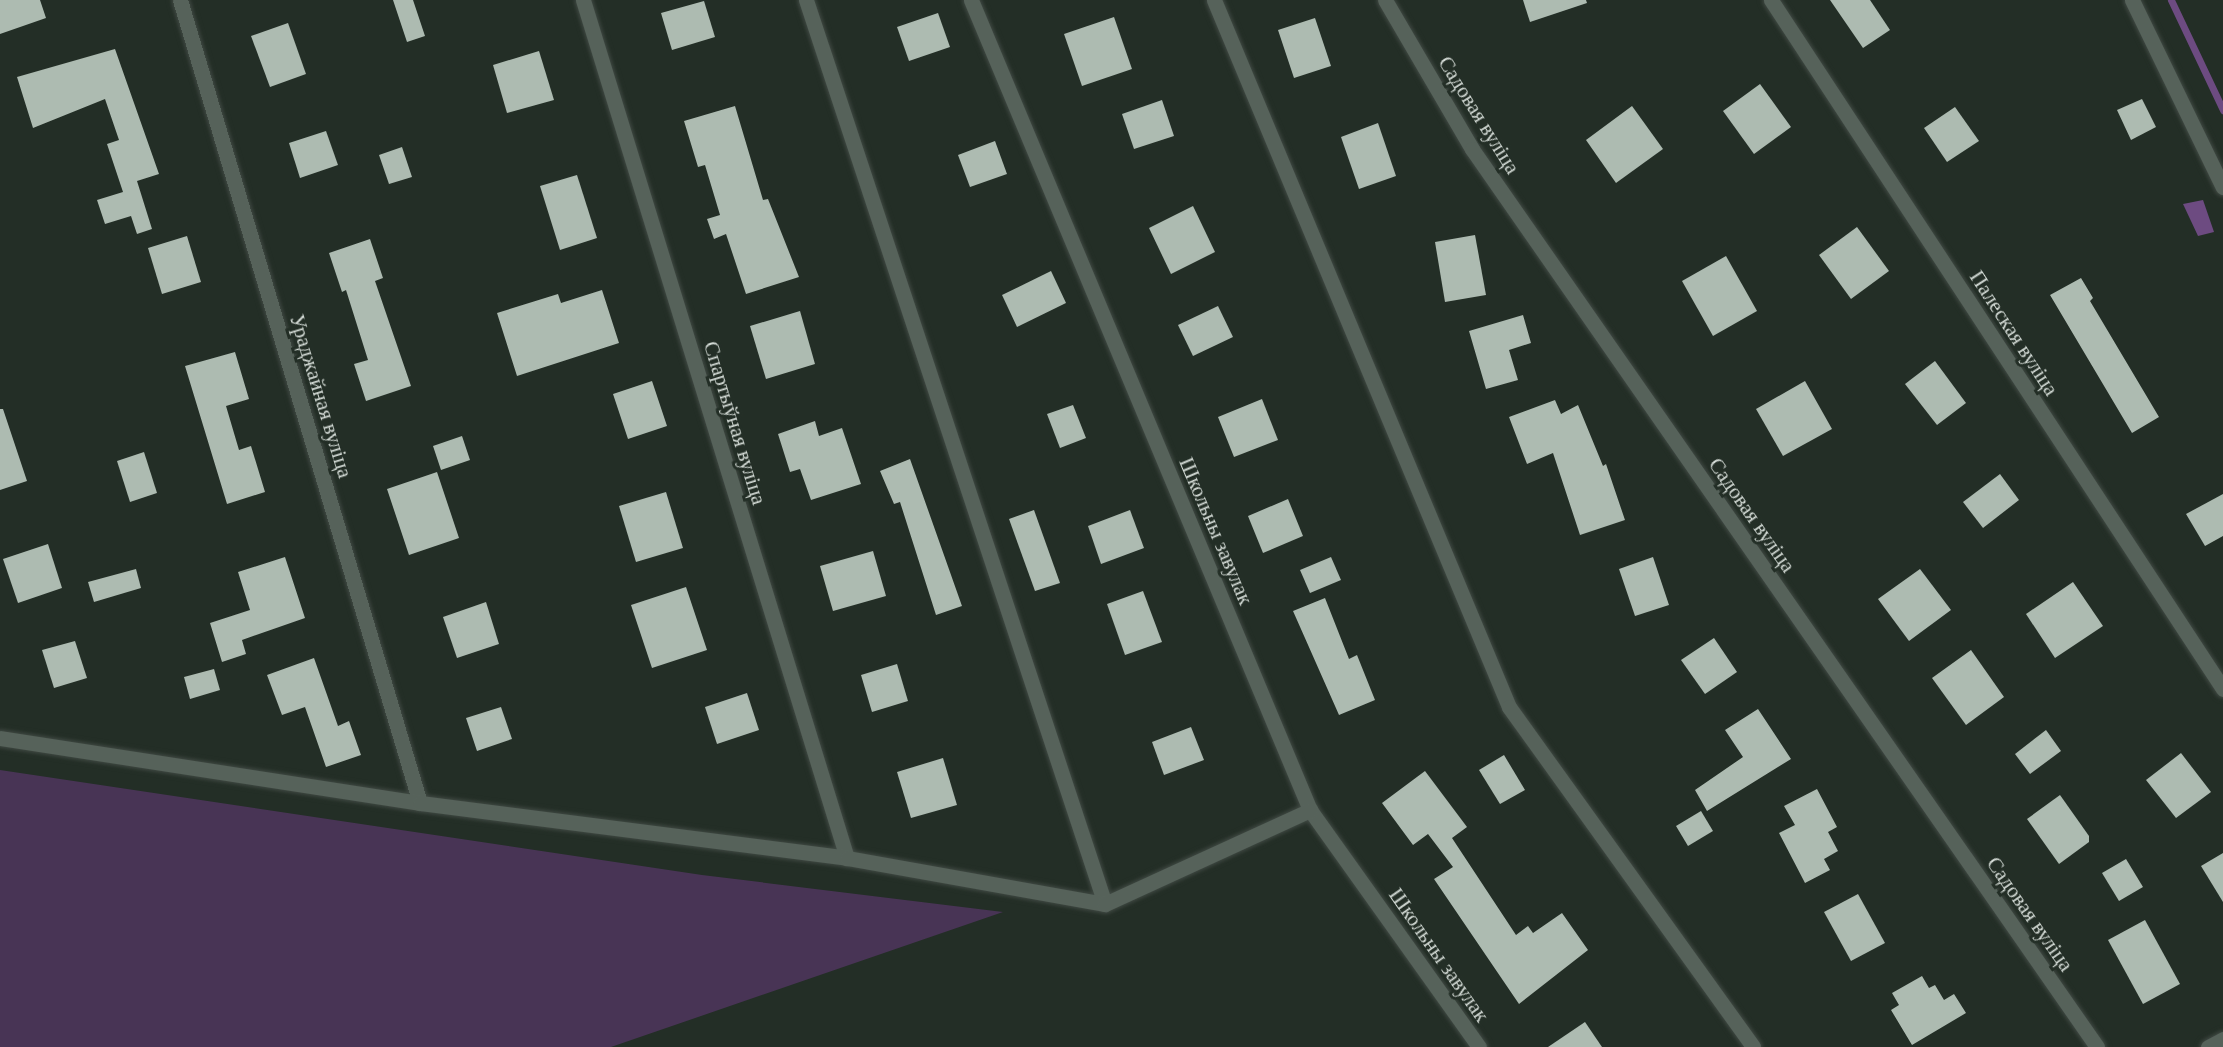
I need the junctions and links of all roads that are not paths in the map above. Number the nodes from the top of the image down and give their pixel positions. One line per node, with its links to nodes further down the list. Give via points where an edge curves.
1 (180, 0): 12 (street, Ураджайная вуліца)
2 (583, 0): 14 (street, Спартыўная вуліца)
3 (806, 0): 15 (street)
4 (971, 0): 13 (street, Школьны завулак)
5 (1214, 0): 18 (street, via 1509,706)
6 (1385, 0): 19 (street, Садовая вуліца, via 1472,149)
7 (1771, 0): 10 (street, Палеская вуліца)
8 (2132, 0): 9 (street)
9 (2223, 187)
10 (2223, 689)
11 (0, 738): 12 (street)
12 (420, 803): 14 (street)
13 (1310, 810): 15 (street); 17 (street, Школьны завулак)
14 (847, 858): 15 (street)
15 (1106, 904)
16 (2223, 1039): 20 (street)
17 (1479, 1047)
18 (1753, 1047)
19 (2097, 1047)
20 (2208, 1047)

